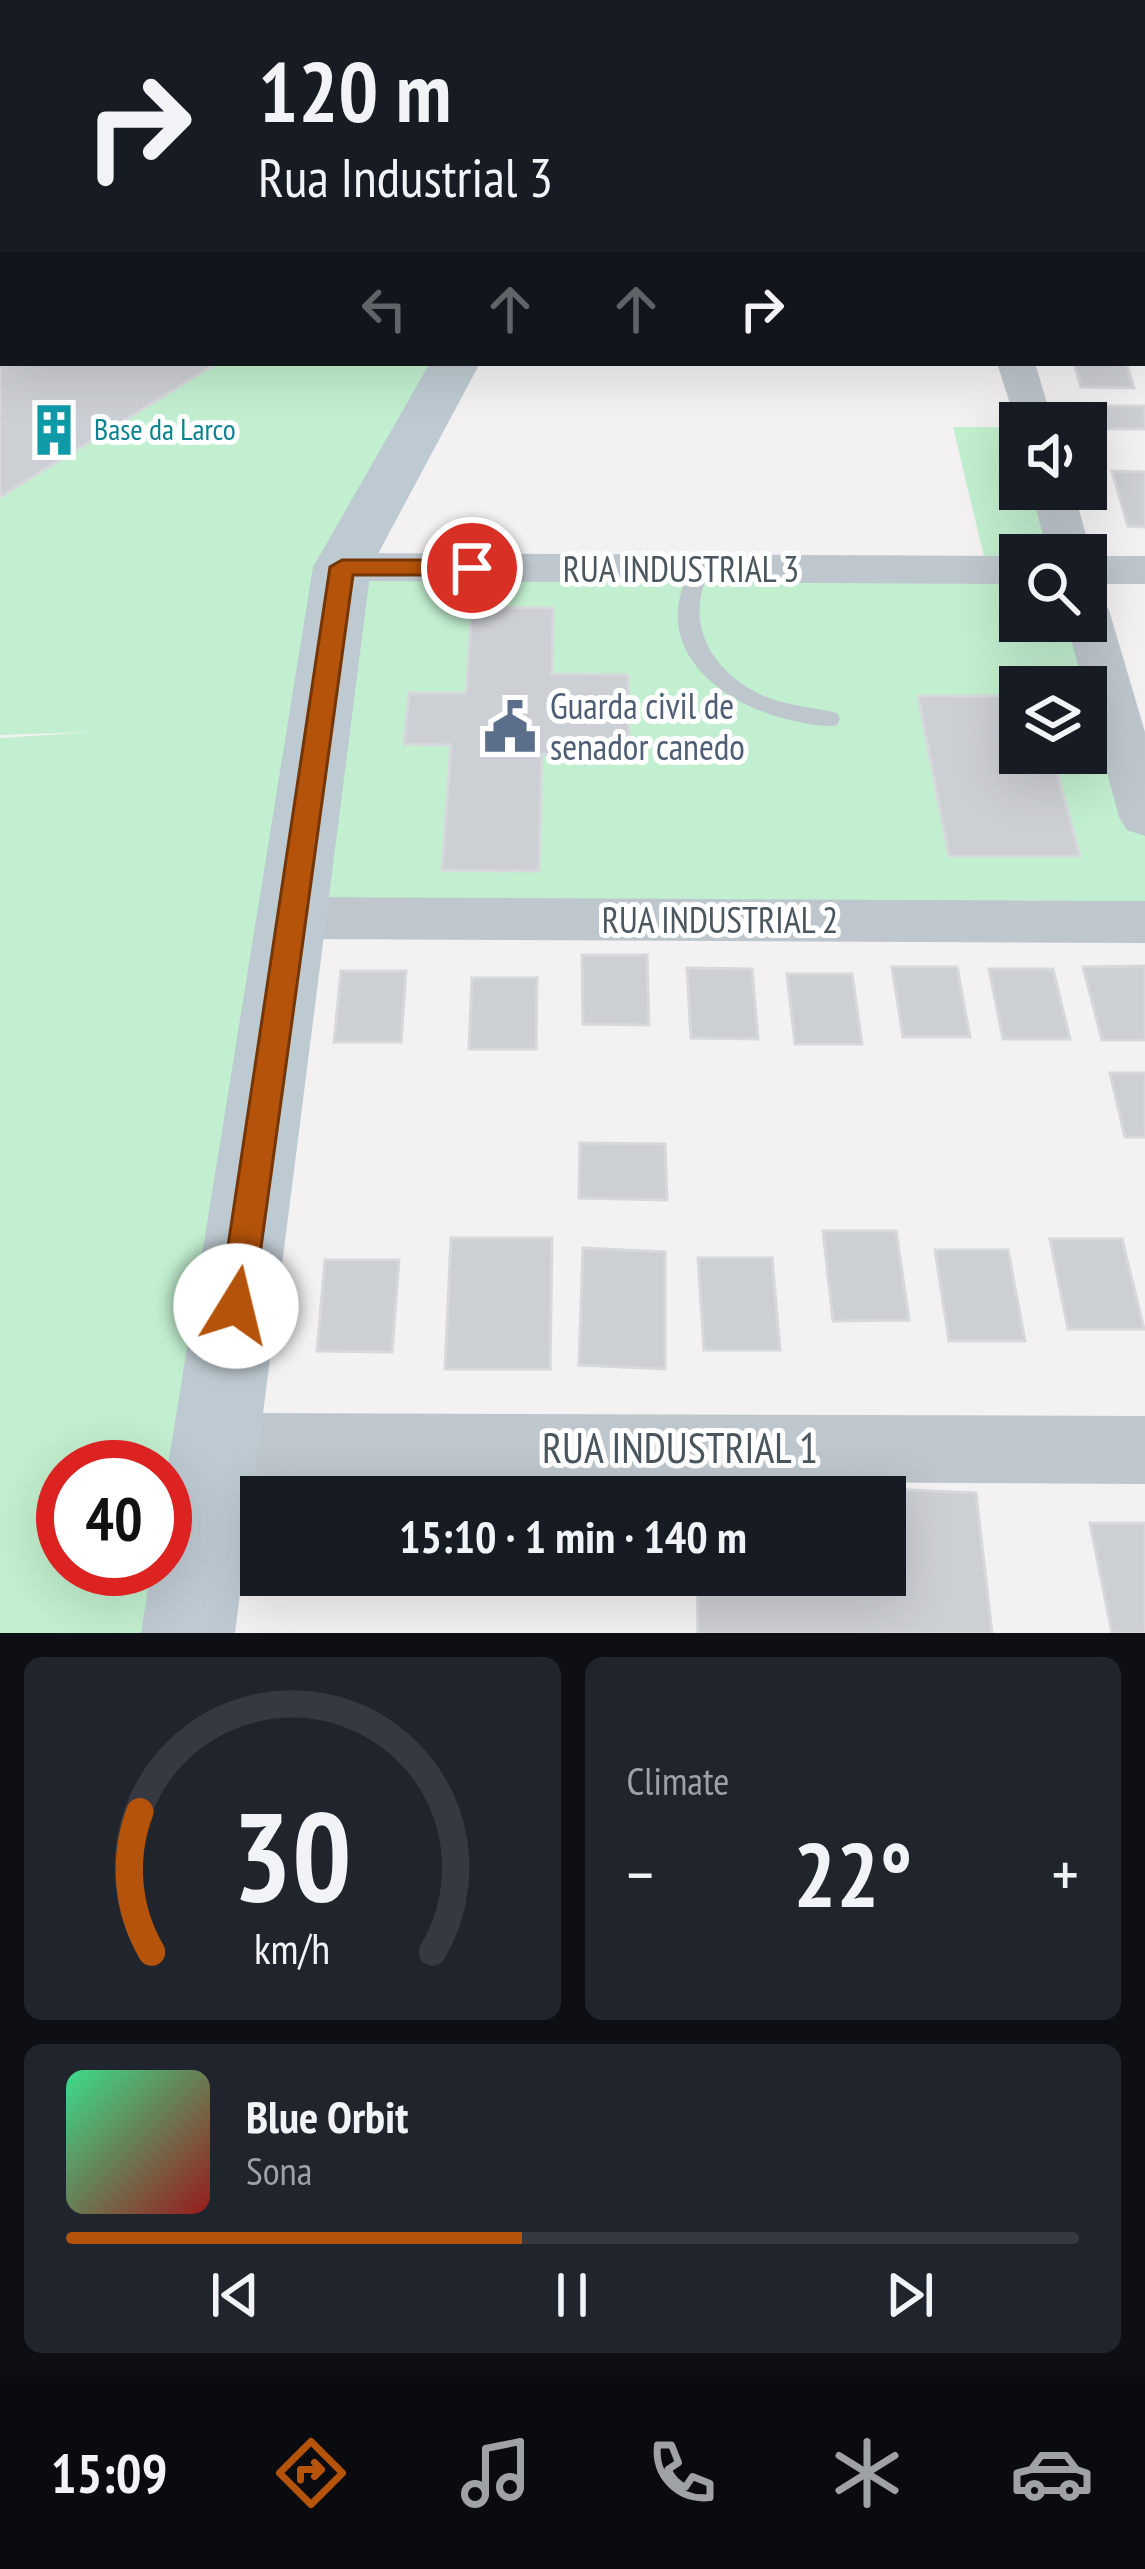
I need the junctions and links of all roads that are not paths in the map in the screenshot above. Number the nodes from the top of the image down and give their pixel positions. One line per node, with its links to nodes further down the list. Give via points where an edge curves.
1 (453, 366): 4 (street)
2 (1017, 366): 3 (street)
3 (1027, 402)
4 (342, 567): 5 (street, RUA INDUSTRIAL 3); 12 (street)
5 (701, 568): 6 (street, RUA INDUSTRIAL 3); 10 (lane, via 686,622 717,676 753,700)
6 (999, 570)
7 (1107, 570): 8 (street)
8 (1145, 570)
9 (1095, 642): 11 (street)
10 (829, 719)
11 (1145, 818)
12 (294, 918): 13 (street, RUA INDUSTRIAL 2); 14 (street)
13 (1145, 922)
14 (216, 1446): 15 (street, RUA INDUSTRIAL 1); 16 (street)
15 (1145, 1450)
16 (188, 1633)

